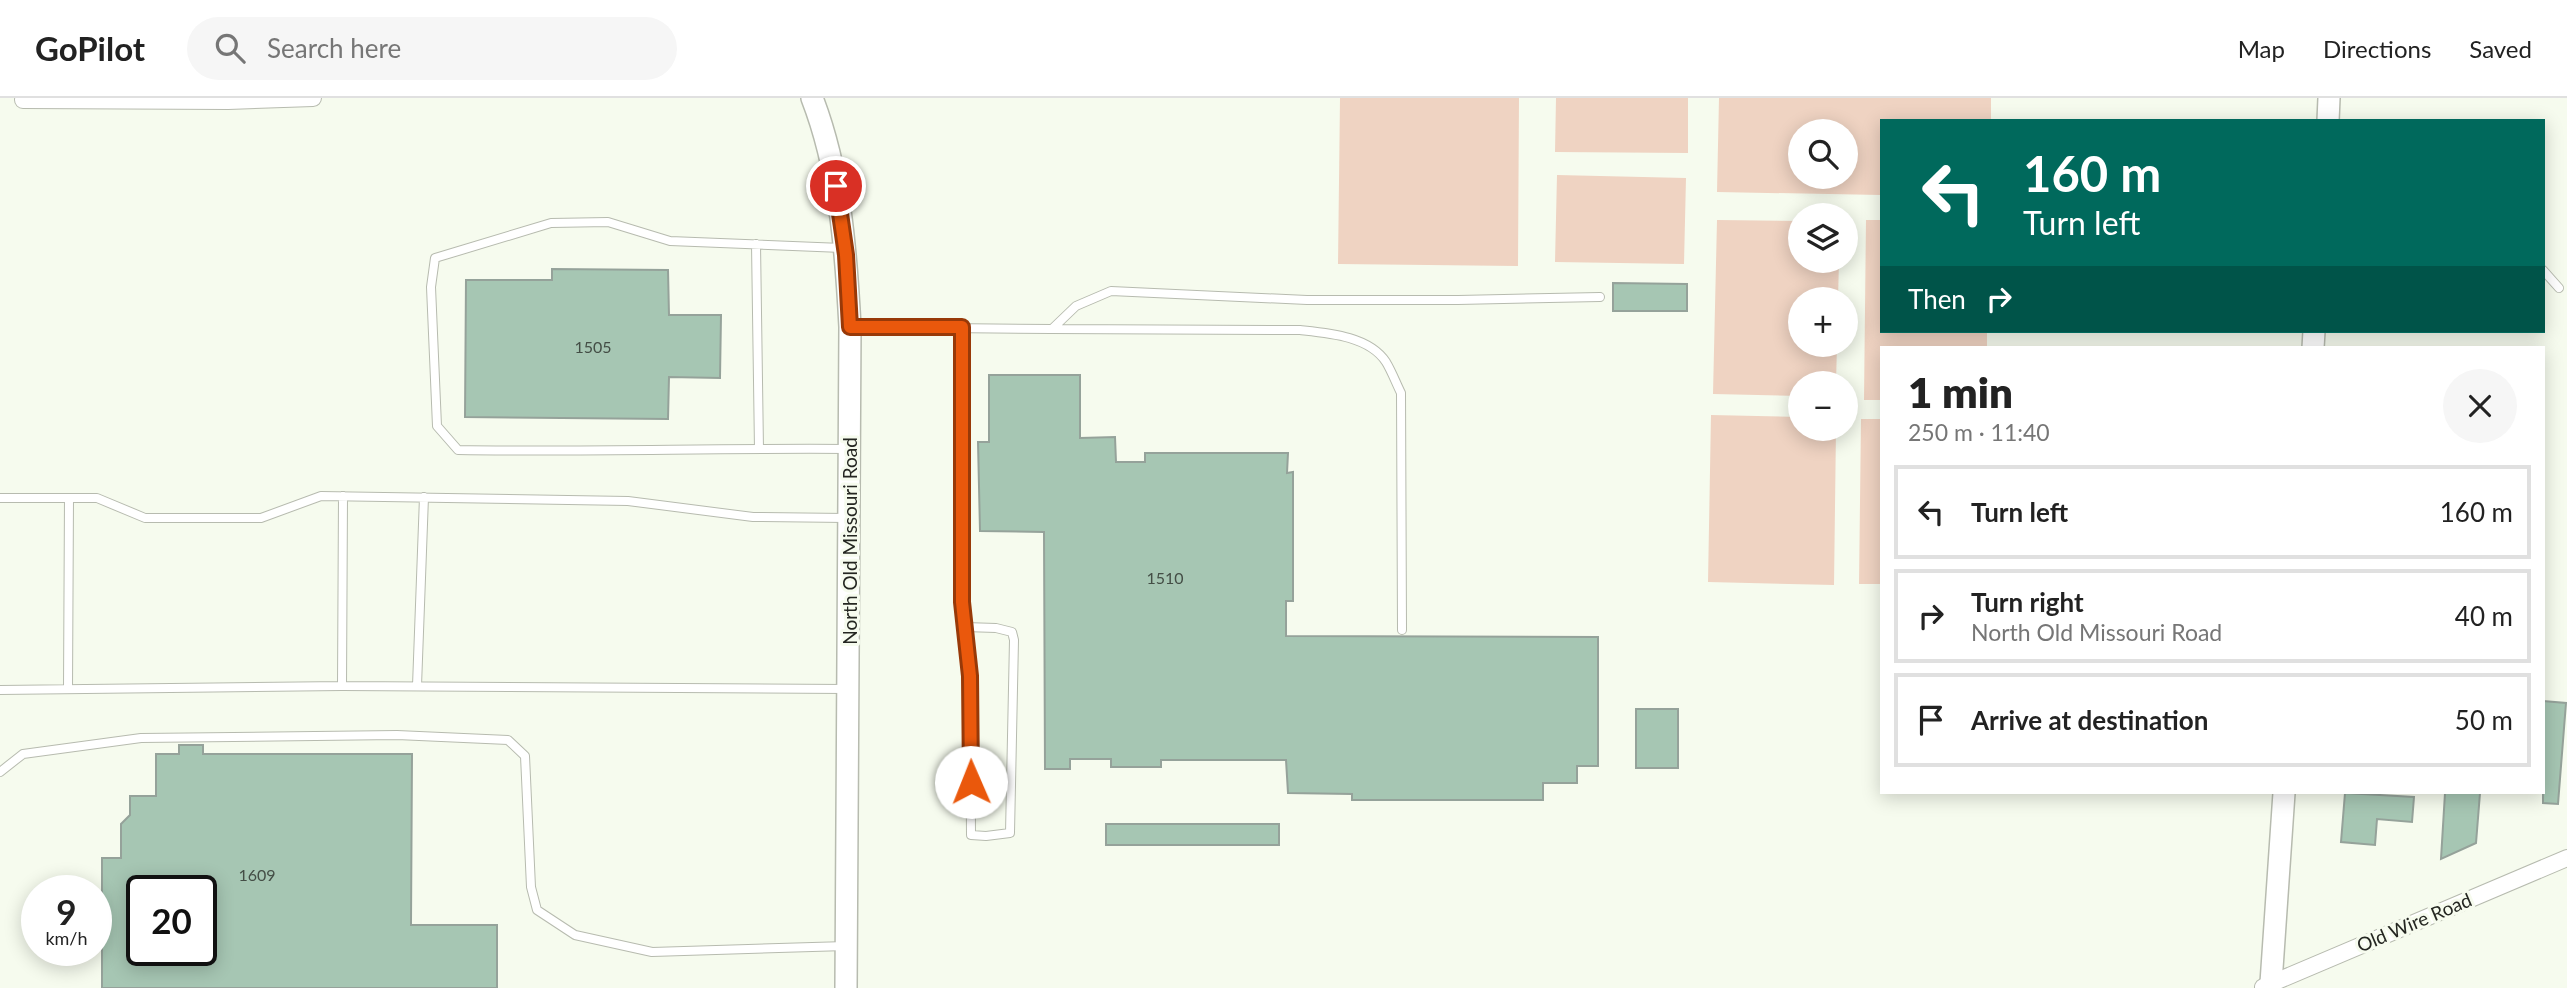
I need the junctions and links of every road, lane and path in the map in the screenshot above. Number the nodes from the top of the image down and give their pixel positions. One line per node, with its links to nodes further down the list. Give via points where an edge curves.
1 (313, 98): 4 (street)
2 (812, 98): 7 (main road, North Old Missouri Road, via 836,186)
3 (2329, 98): 5 (main road)
4 (23, 100)
5 (2328, 119)
6 (756, 244): 7 (lane); 14 (lane); 14 (lane, via 670,241 608,222 551,223 435,258 431,287 437,426 458,450)
7 (845, 248): 11 (main road, North Old Missouri Road)
8 (2545, 273): 9 (lane)
9 (2559, 288)
10 (1600, 297): 13 (lane, via 1307,300 1111,291 1076,306)
11 (850, 327): 12 (lane); 15 (main road, North Old Missouri Road)
12 (962, 327): 13 (lane); 21 (lane)
13 (1052, 329): 22 (lane, via 1334,333 1363,344 1385,360 1401,393)
14 (759, 449): 15 (lane)
15 (849, 449): 20 (main road, North Old Missouri Road)
16 (344, 496): 18 (lane, via 321,496 248,518 145,518 97,498); 19 (lane); 23 (lane)
17 (0, 498): 18 (lane)
18 (69, 498): 25 (lane)
19 (424, 498): 20 (lane, via 628,501 753,517); 24 (lane)
20 (849, 518): 26 (main road, North Old Missouri Road)
21 (965, 627): 21 (lane, via 970,676 971,835 1010,833 1014,640 1012,632)
22 (1402, 630)
23 (342, 686): 24 (lane); 25 (lane)
24 (417, 686): 26 (lane)
25 (68, 689): 27 (lane)
26 (848, 689): 31 (main road, North Old Missouri Road)
27 (0, 690)
28 (0, 772): 31 (lane, via 23,754 141,738 397,735 508,740 525,756 531,887 537,910 575,935 652,952)
29 (2284, 794): 32 (main road)
30 (2567, 858): 32 (street, Old Wire Road)
31 (846, 946): 33 (main road, North Old Missouri Road)
32 (2268, 986)
33 (846, 988)

